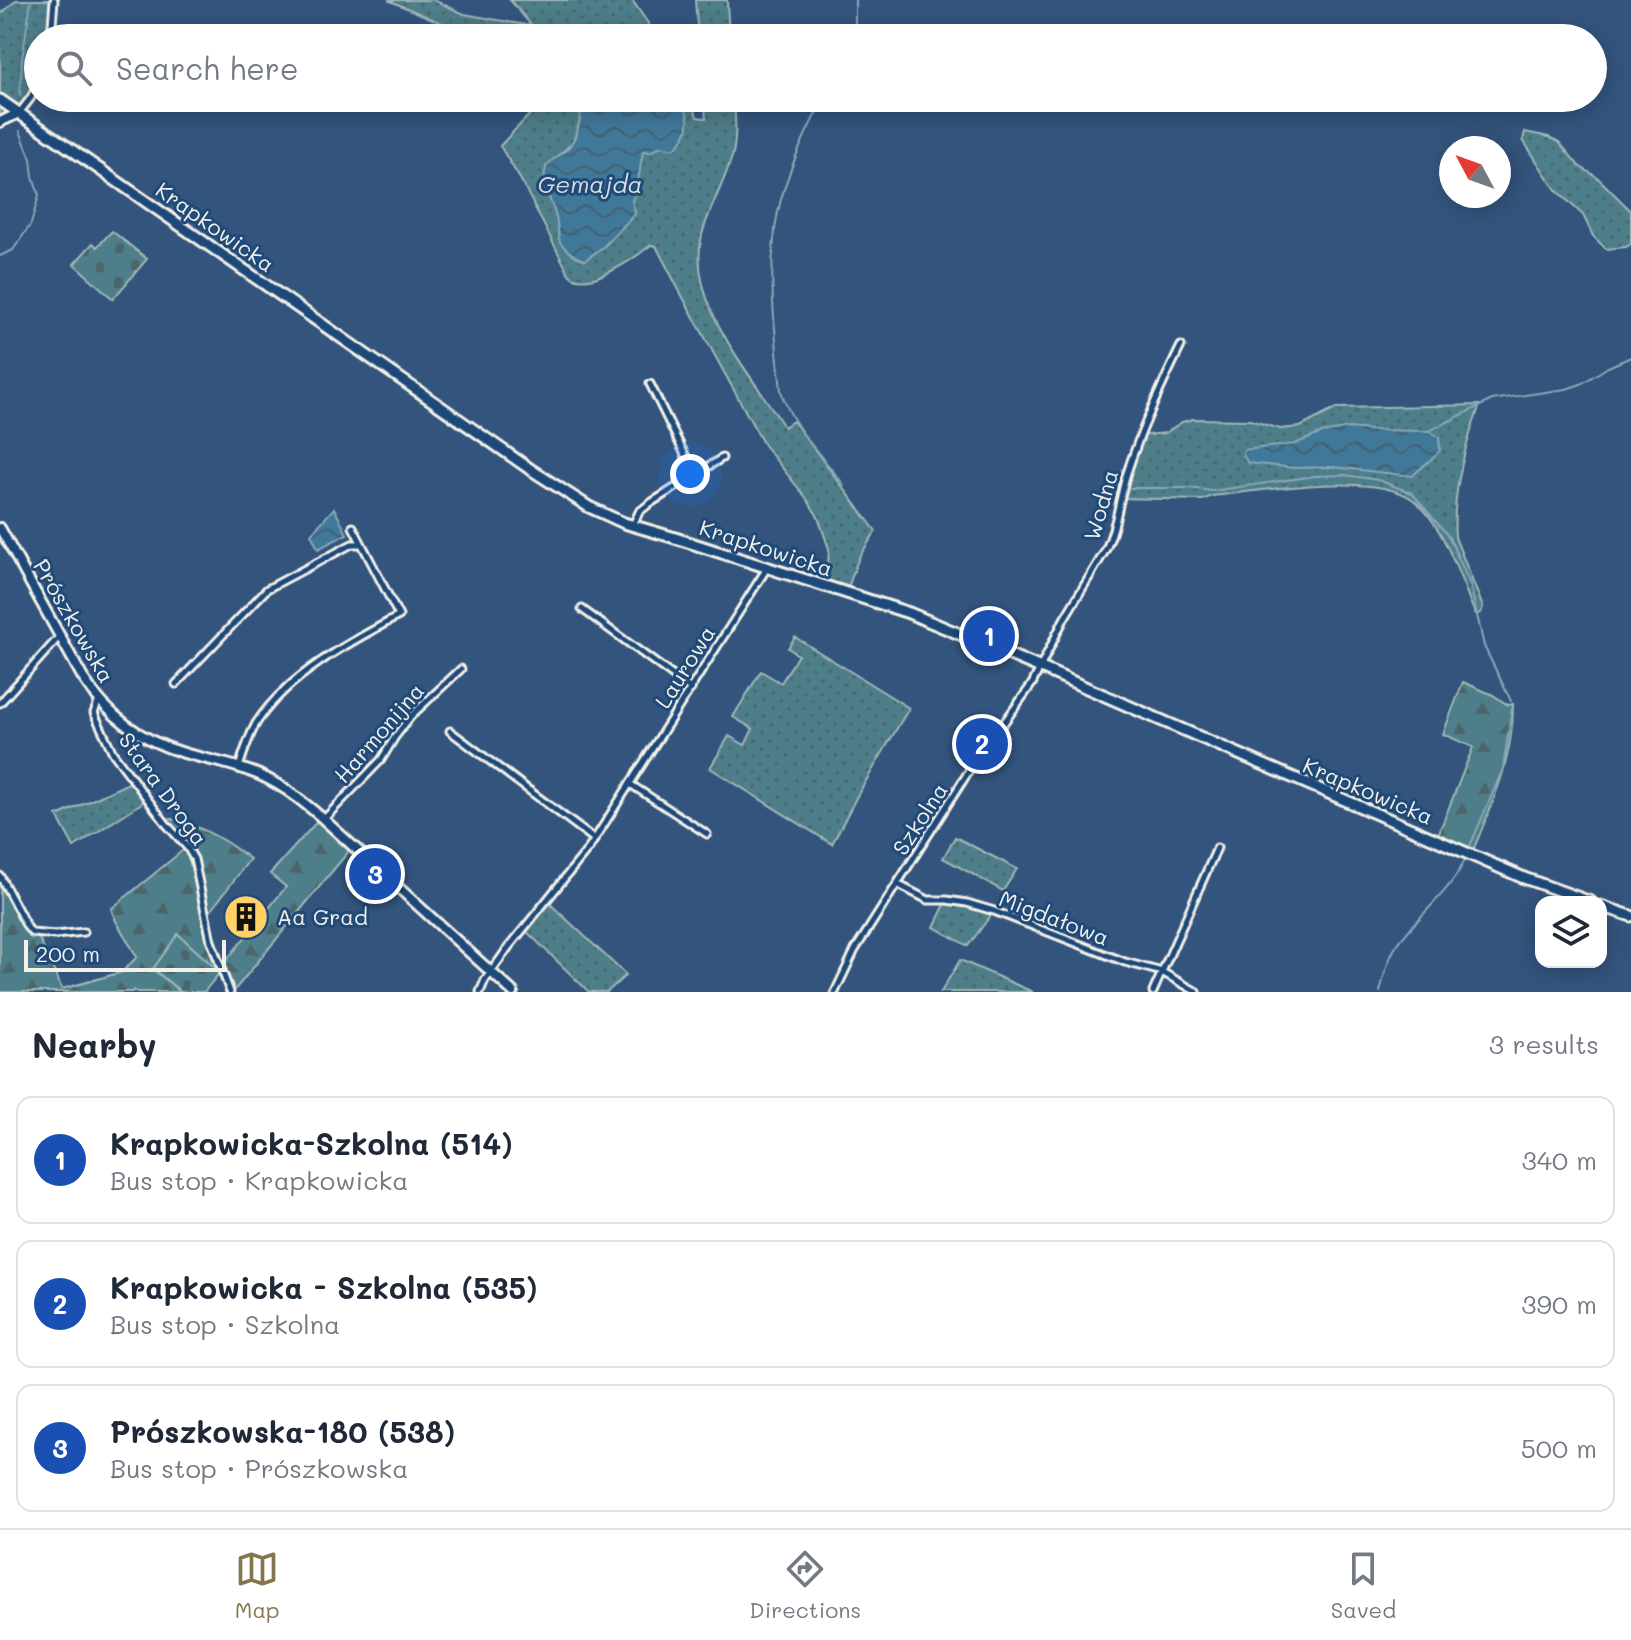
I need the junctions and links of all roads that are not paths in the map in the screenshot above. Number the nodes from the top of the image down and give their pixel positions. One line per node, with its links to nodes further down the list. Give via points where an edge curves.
1 (54, 0): 2 (street)
2 (52, 24)
3 (0, 100): 5 (main road, Krapkowicka)
4 (24, 106): 5 (street)
5 (19, 113): 6 (main road); 11 (main road, Krapkowicka, via 530,469 597,511)
6 (0, 122)
7 (1181, 346): 18 (street, Wodna, via 1127,472 1111,540)
8 (650, 384): 10 (street)
9 (722, 458): 10 (street)
10 (695, 475): 11 (street, via 639,512)
11 (633, 525): 15 (main road, Krapkowicka)
12 (353, 527): 14 (street)
13 (0, 528): 17 (main road, Prószkowska)
14 (361, 544): 20 (street, via 267,589); 25 (street, via 399,616 345,644 281,695 254,728)
15 (767, 567): 18 (main road, Krapkowicka, via 909,613); 21 (street, Laurowa)
16 (582, 609): 21 (street)
17 (59, 637): 22 (main road, Prószkowska); 23 (street)
18 (1041, 668): 32 (street, Szkolna); 33 (main road, Krapkowicka)
19 (461, 669): 27 (street, Harmonijna, via 411,716 381,760)
20 (176, 684)
21 (691, 689): 26 (street, Laurowa)
22 (99, 700): 25 (main road, Prószkowska, via 150,741); 39 (street, Stara Droga, via 94,713 113,753 194,859 211,941)
23 (0, 703)
24 (450, 731): 29 (street)
25 (239, 767): 27 (main road, Prószkowska, via 277,783)
26 (630, 784): 28 (street); 29 (street, Laurowa)
27 (323, 819): 37 (main road, Prószkowska)
28 (707, 834)
29 (594, 839): 37 (street, Laurowa)
30 (1217, 848): 38 (street)
31 (0, 876): 36 (street, via 32,933)
32 (897, 884): 38 (street, Migdałowa, via 928,900 984,908); 42 (street, Szkolna)
33 (1574, 896)
34 (1607, 908): 35 (main road)
35 (1631, 916)
36 (84, 932)
37 (491, 971): 40 (street, Laurowa); 41 (main road, Prószkowska)
38 (1162, 972): 43 (street); 44 (street, Migdałowa)
39 (230, 992)
40 (480, 992)
41 (513, 992)
42 (835, 992)
43 (1153, 992)
44 (1197, 992)

